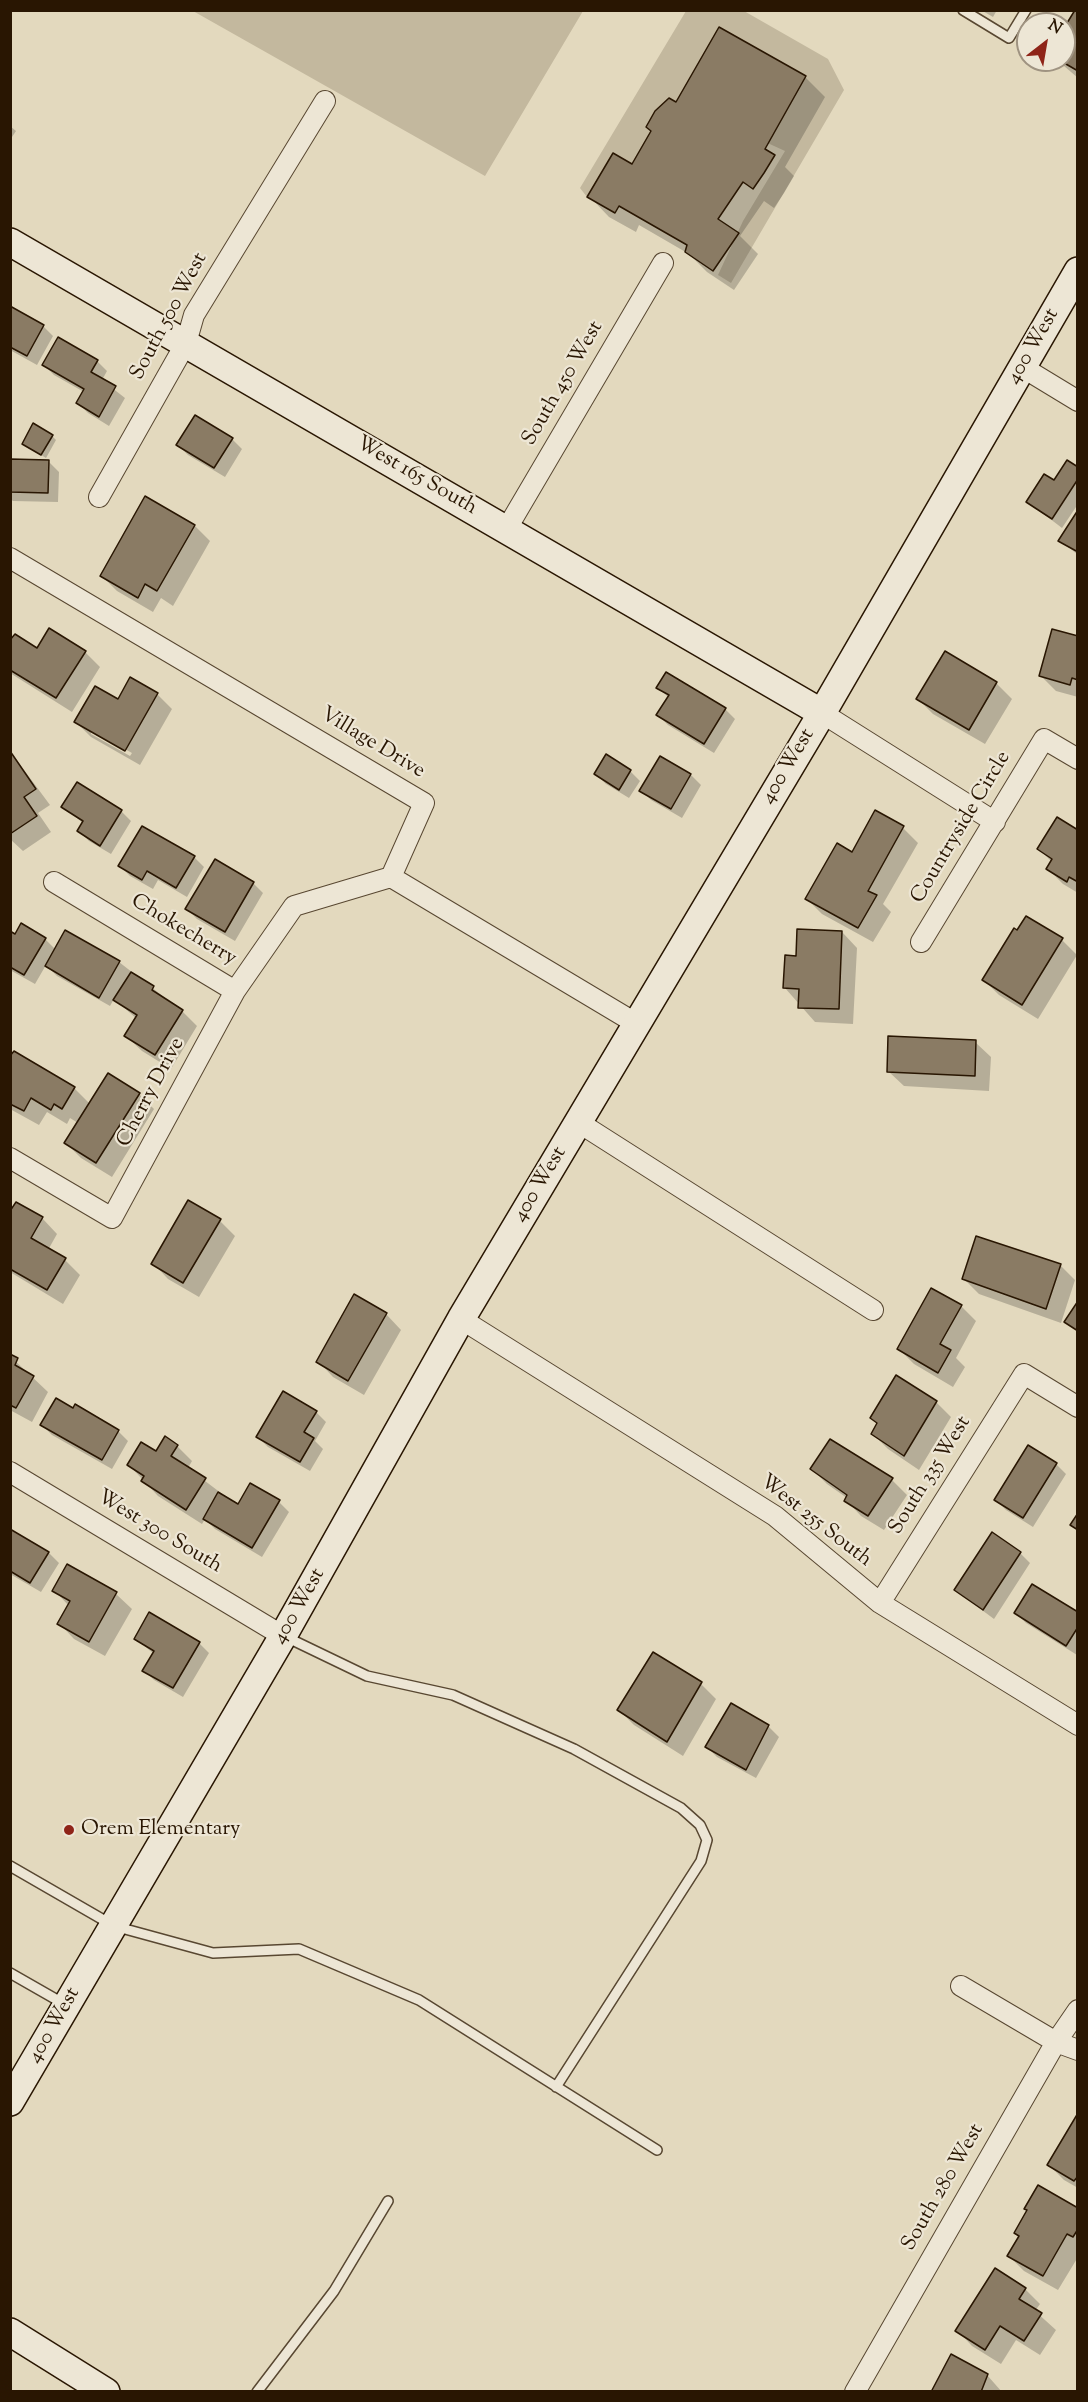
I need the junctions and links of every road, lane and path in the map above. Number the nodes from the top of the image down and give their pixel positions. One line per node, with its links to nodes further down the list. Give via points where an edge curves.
1 (963, 10): 2 (lane, via 1009,38)
2 (1026, 10)
3 (325, 101): 7 (street, South 500 West, via 194,315)
4 (10, 242): 7 (main road, West 165 South)
5 (663, 263): 11 (street, South 450 West)
6 (1077, 271): 8 (main road, 400 West)
7 (186, 343): 10 (street, South 500 West); 11 (main road, West 165 South)
8 (1022, 367): 9 (street); 13 (main road, 400 West)
9 (1077, 401)
10 (99, 497)
11 (506, 530): 13 (main road, West 165 South)
12 (10, 558): 16 (street, Village Drive, via 424,803)
13 (822, 713): 15 (street); 20 (main road, 400 West)
14 (1077, 759): 15 (street, Countryside Circle, via 1044,739)
15 (995, 822): 18 (street, Countryside Circle)
16 (390, 878): 19 (street, Chokecherry, via 294,906); 20 (street)
17 (54, 882): 19 (street, Chokecherry)
18 (921, 942)
19 (235, 991): 22 (street, Cherry Drive, via 112,1218)
20 (637, 1024): 21 (main road, 400 West)
21 (579, 1122): 23 (street); 24 (main road, 400 West)
22 (10, 1158)
23 (873, 1310)
24 (461, 1319): 27 (street, West 255 South, via 776,1516); 28 (main road, 400 West)
25 (1077, 1407): 27 (street, South 335 West, via 1024,1374)
26 (10, 1472): 28 (street, West 300 South)
27 (880, 1603): 29 (street, West 255 South)
28 (283, 1636): 31 (main road, 400 West); 38 (lane, via 367,1676 453,1695 574,1749 681,1808 700,1825 707,1840 701,1861)
29 (1077, 1725)
30 (10, 1866): 31 (lane)
31 (114, 1926): 34 (main road, 400 West); 38 (lane, via 213,1953 298,1949 419,2000)
32 (10, 1973): 34 (lane)
33 (961, 1986): 36 (street)
34 (67, 2006): 39 (main road, 400 West)
35 (1077, 2010): 36 (street, South 280 West)
36 (1056, 2042): 37 (street); 45 (street, South 280 West)
37 (1077, 2050)
38 (556, 2086): 40 (lane)
39 (10, 2102)
40 (657, 2150)
41 (388, 2201): 44 (lane, via 334,2291)
42 (10, 2332): 43 (main road)
43 (105, 2391)
44 (257, 2391)
45 (855, 2391)

